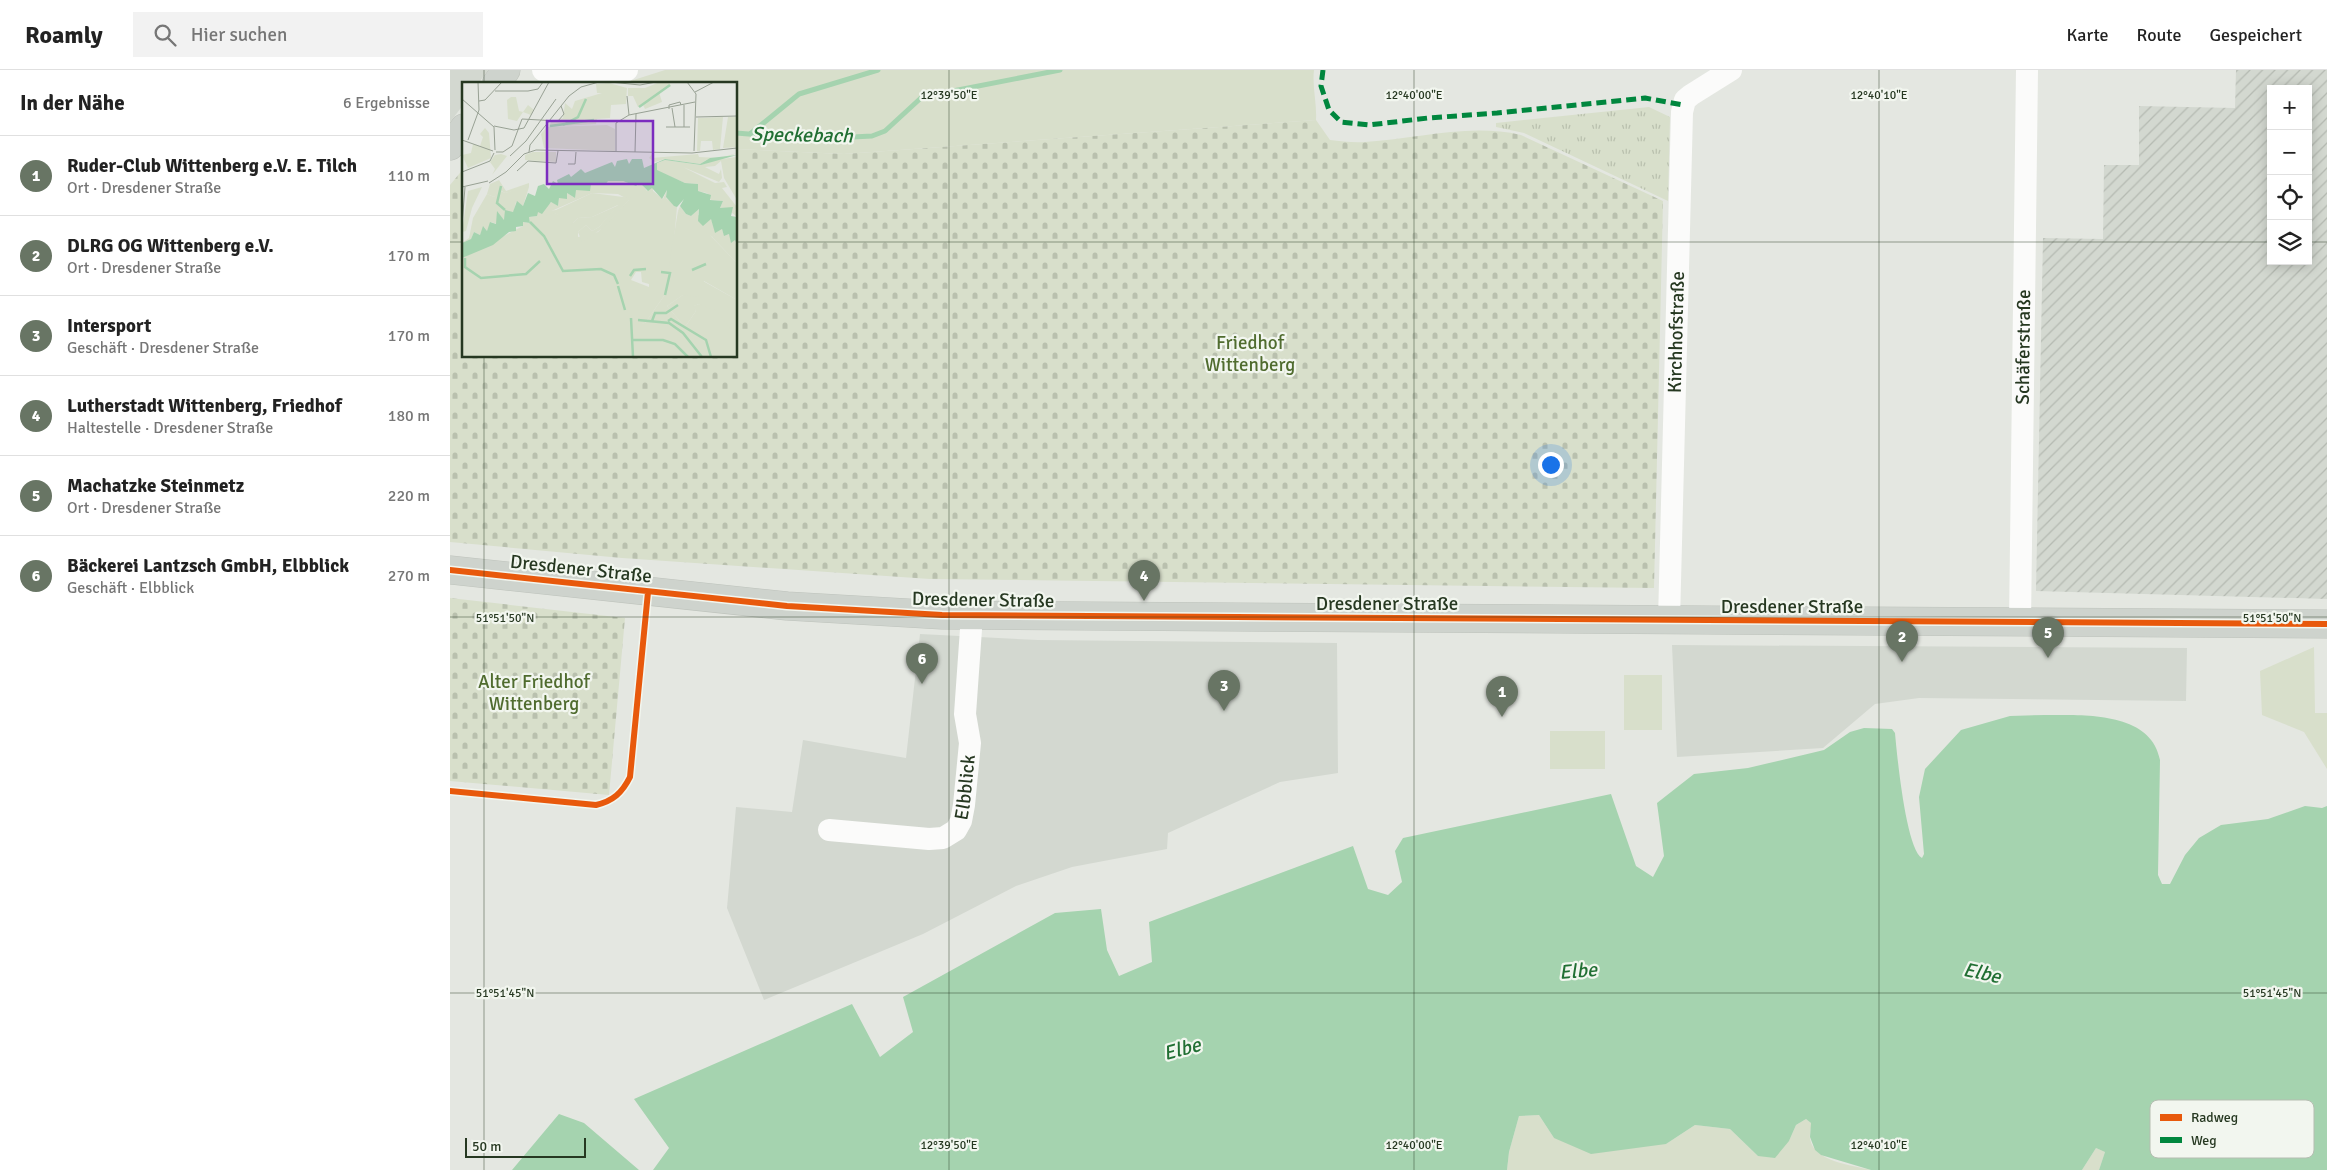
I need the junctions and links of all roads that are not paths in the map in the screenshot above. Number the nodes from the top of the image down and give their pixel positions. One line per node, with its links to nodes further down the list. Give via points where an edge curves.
1 (506, 70): 6 (main road)
2 (626, 70): 5 (street, via 594,74)
3 (1731, 70): 11 (street, Kirchhofstraße, via 1691,94 1685,100 1682,112)
4 (2027, 70): 12 (street, Schäferstraße)
5 (552, 71)
6 (497, 82)
7 (462, 131): 8 (main road)
8 (450, 146)
9 (450, 570): 10 (main road, Dresdener Straße, via 787,606)
10 (972, 615): 11 (main road, Dresdener Straße); 14 (street, Elbblick, via 965,714 970,743 964,805 956,830 944,838 929,840)
11 (1669, 621): 12 (main road, Dresdener Straße)
12 (2020, 623): 13 (main road, Dresdener Straße)
13 (2327, 624)
14 (829, 830)

